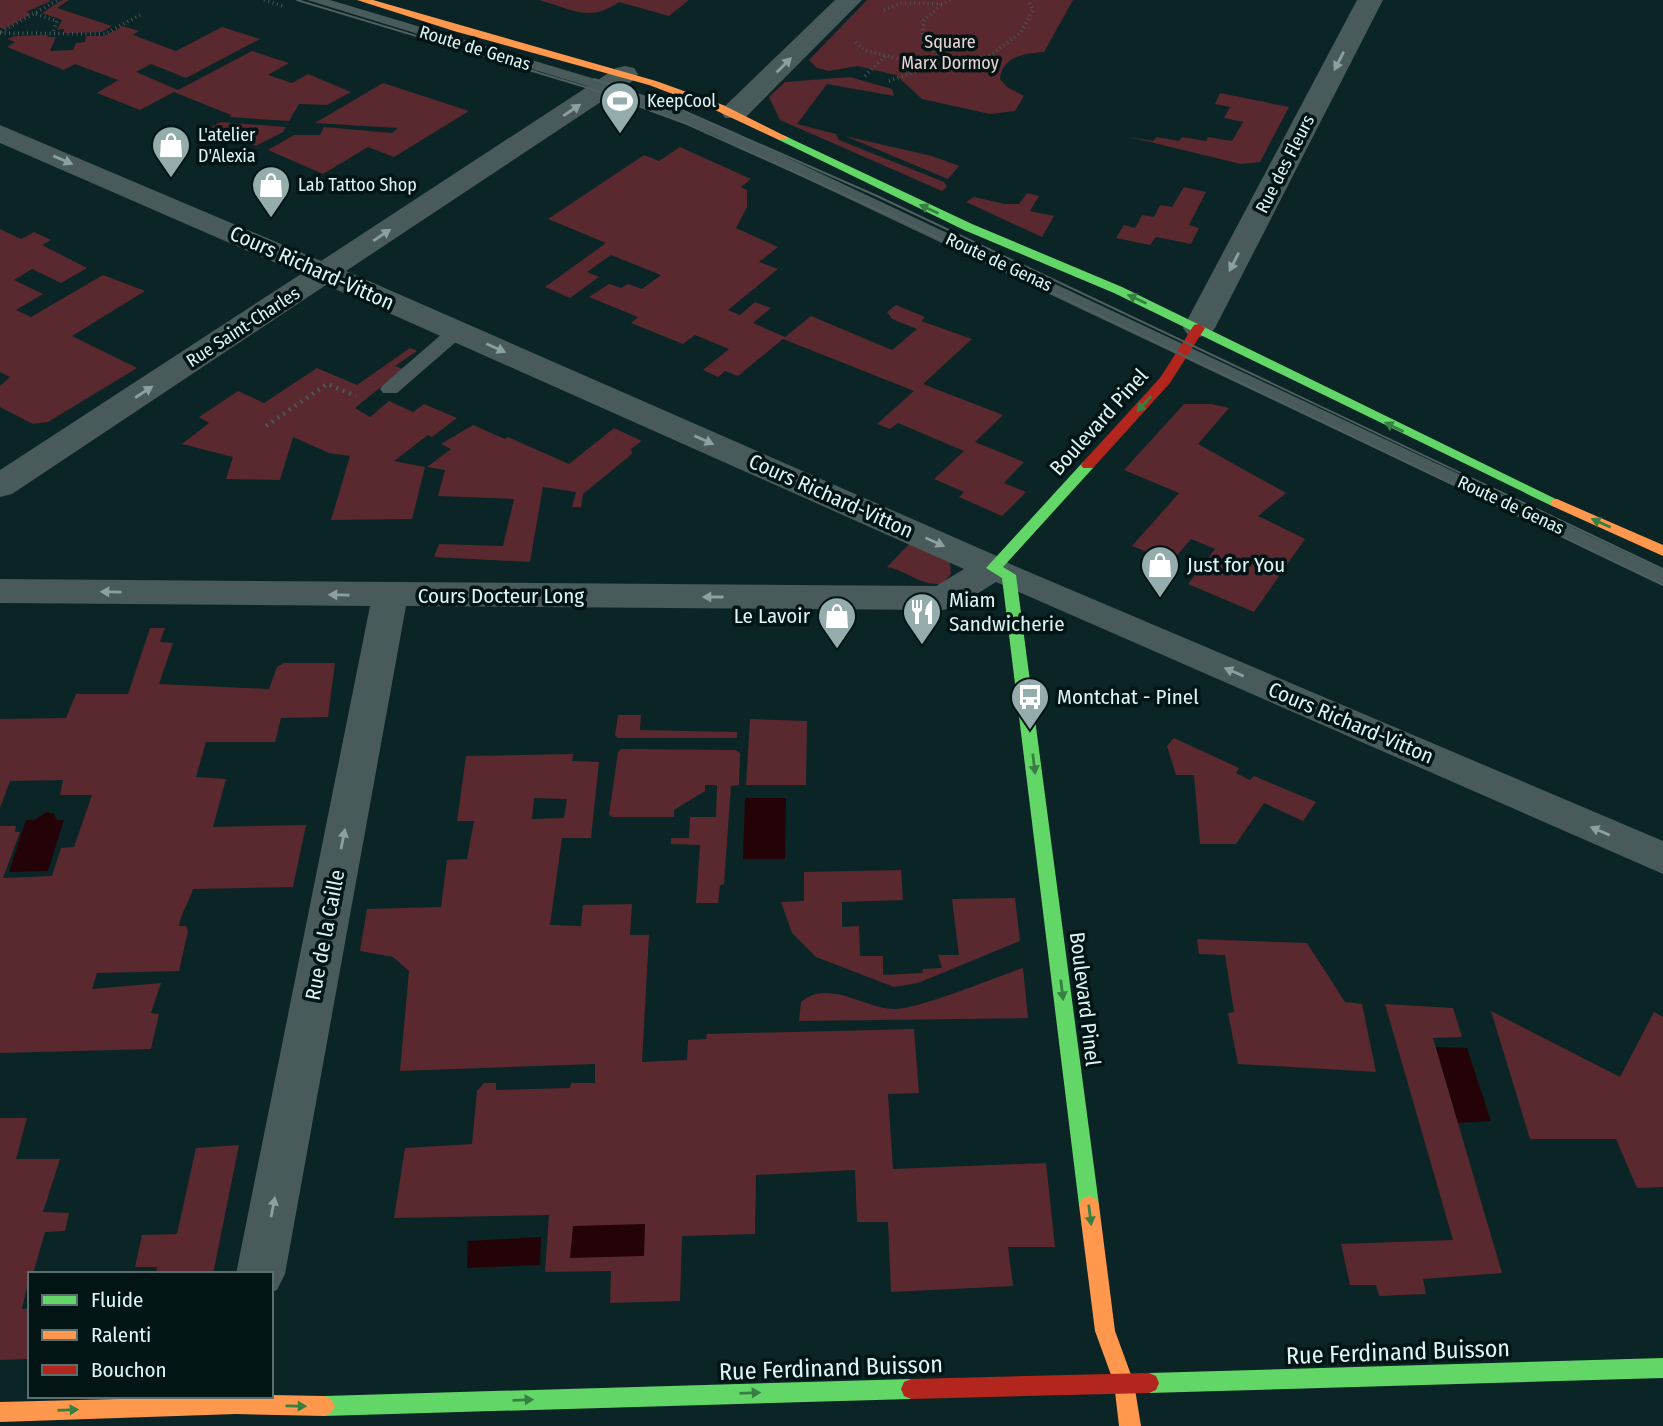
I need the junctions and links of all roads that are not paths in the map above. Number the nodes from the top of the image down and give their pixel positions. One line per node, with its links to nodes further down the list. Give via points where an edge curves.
1 (314, 0): 5 (lane, Route de Genas)
2 (362, 0): 5 (main road, Route de Genas)
3 (849, 0): 6 (street, one-way to 3)
4 (1370, 0): 10 (street, Rue des Fleurs, one-way to 10)
5 (615, 81): 6 (main road, Route de Genas); 8 (street, Rue Saint-Charles, one-way to 5); 10 (lane, Route de Genas)
6 (735, 113): 10 (main road, Route de Genas, one-way to 6, via 1118,290 968,228)
7 (0, 133): 8 (street, Cours Richard-Vitton, one-way to 8)
8 (325, 273): 9 (street, Cours Richard-Vitton); 12 (street, Rue Saint-Charles, one-way to 8)
9 (457, 331): 11 (lane); 14 (street, Cours Richard-Vitton, one-way to 14)
10 (1193, 340): 13 (main road, Route de Genas, one-way to 10); 14 (main road, Boulevard Pinel, one-way to 14, via 1165,380); 15 (lane, Route de Genas)
11 (390, 389)
12 (0, 486)
13 (1663, 551)
14 (1001, 571): 17 (street, Cours Docteur Long, one-way to 17, via 943,598); 18 (street, Cours Richard-Vitton, one-way to 14); 21 (main road, Boulevard Pinel, one-way to 21, via 1105,1331)
15 (1663, 578)
16 (0, 591): 17 (street, Cours Docteur Long, one-way to 16)
17 (390, 596): 19 (street, Rue de la Caille, one-way to 17)
18 (1663, 858)
19 (260, 1272)
20 (1663, 1368): 21 (main road, Rue Ferdinand Buisson)
21 (1124, 1383): 22 (main road, Rue Ferdinand Buisson, one-way to 21); 24 (main road, Boulevard Pinel)
22 (235, 1409): 23 (main road, Rue Ferdinand Buisson, one-way to 22)
23 (0, 1412)
24 (1130, 1426)

